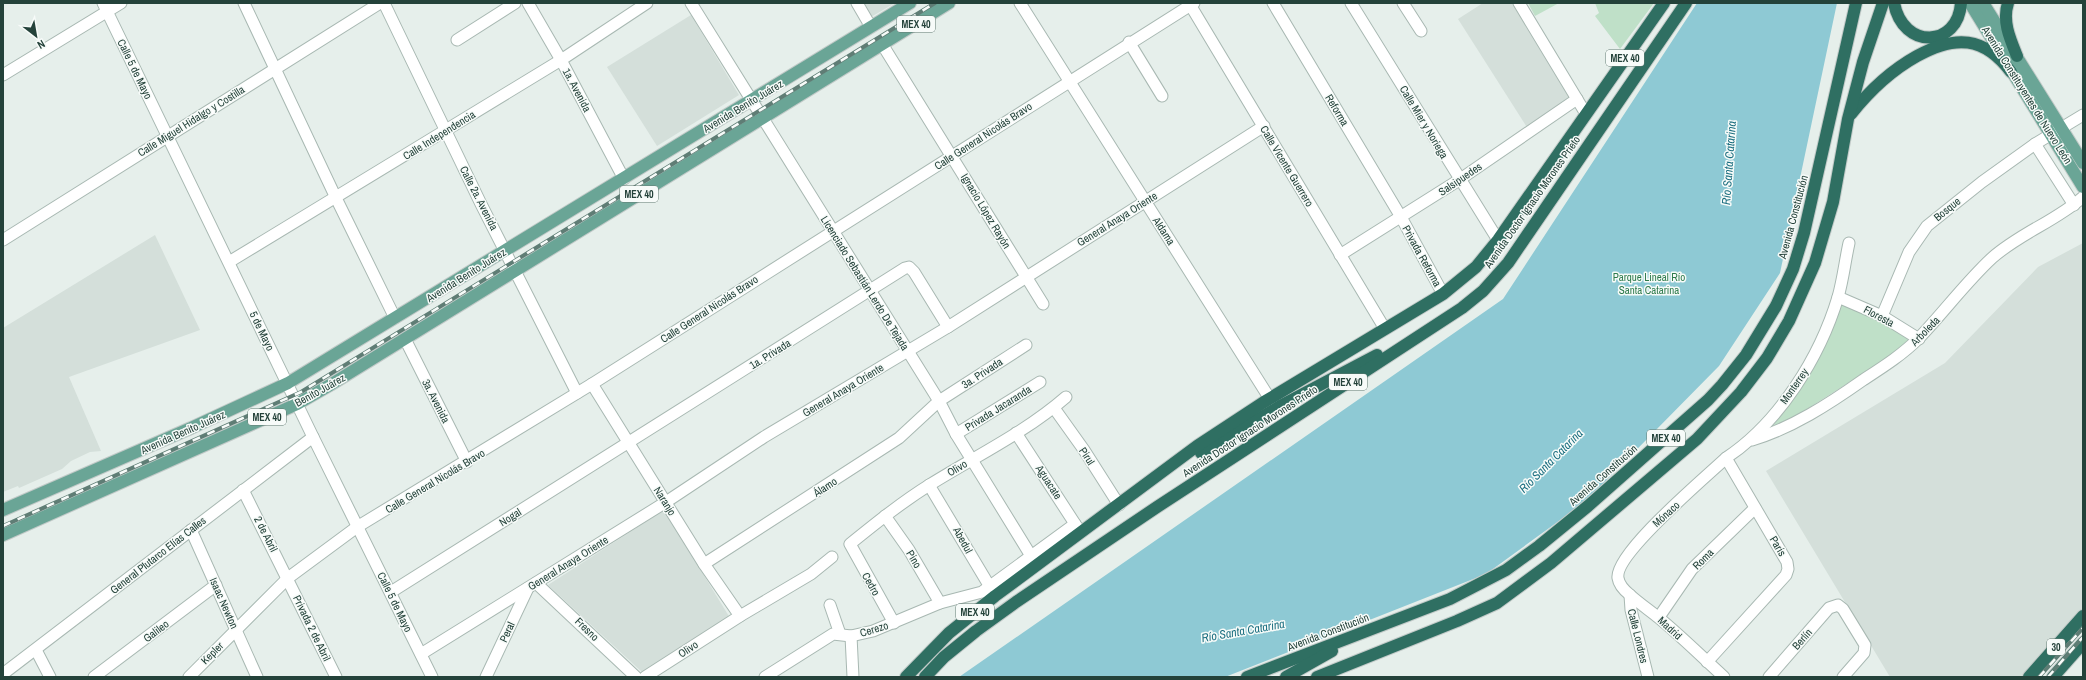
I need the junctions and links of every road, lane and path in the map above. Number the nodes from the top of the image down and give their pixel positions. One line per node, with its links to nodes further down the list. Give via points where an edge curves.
1 (121, 3): 27 (street)
2 (244, 3): 35 (street)
3 (380, 3): 35 (street, Calle Miguel Hidalgo y Costilla)
4 (384, 3): 48 (street, Calle 2a. Avenida)
5 (515, 3): 30 (street)
6 (528, 3): 34 (street, 1a. Avenida)
7 (646, 3): 34 (street, Calle Independencia)
8 (691, 3): 41 (street, Licenciado Sebastián Lerdo De Tejada)
9 (857, 3): 28 (street)
10 (910, 3): 28 (main road, Avenida Benito Juárez / MEX 40)
11 (949, 3): 32 (main road, Avenida Benito Juárez / MEX 40)
12 (1020, 3): 38 (street, Aldama)
13 (1273, 3): 61 (street, Reforma)
14 (1351, 3): 55 (street, Calle Mier y Noriega)
15 (1403, 3): 29 (street)
16 (1519, 3): 40 (street)
17 (1664, 3): 42 (highway, Avenida Doctor Ignacio Morones Prieto / MEX 40)
18 (1686, 3): 79 (highway, Avenida Doctor Ignacio Morones Prieto / MEX 40, via 1508,263 1483,291)
19 (1856, 3): 134 (highway, Avenida Constitución / MEX 40, via 1800,251 1776,306 1758,338 1738,365 1708,400 1588,506 1522,559 1468,590)
20 (1883, 3): 45 (highway, MEX 40, via 1863,62)
21 (1894, 3): 22 (highway, via 1896,14 1906,29 1927,38 1943,34 1952,27 1959,16)
22 (1961, 3)
23 (1970, 3): 36 (main road, Avenida Constituyentes de Nuevo León)
24 (1983, 3): 33 (main road, Avenida Constituyentes de Nuevo León)
25 (2008, 3): 33 (highway, via 2008,32)
26 (1191, 4): 31 (street, Calle General Nicolás Bravo); 46 (street, Calle Vicente Guerrero)
27 (105, 8): 37 (street); 49 (street, Calle 5 de Mayo)
28 (871, 27): 41 (main road, Avenida Benito Juárez / MEX 40)
29 (1421, 32)
30 (457, 40)
31 (1129, 42): 38 (street, Calle General Nicolás Bravo); 39 (street)
32 (882, 44): 44 (main road, Avenida Benito Juárez / MEX 40); 52 (street, Ignacio López Rayón)
33 (2017, 56): 47 (main road, Avenida Constituyentes de Nuevo León)
34 (561, 60): 48 (street, Calle Independencia); 54 (street, 1a. Avenida)
35 (276, 68): 49 (street, Calle Miguel Hidalgo y Costilla); 58 (street)
36 (2011, 72): 45 (highway, via 1996,54 1983,46 1960,42 1945,43 1906,62 1884,79 1862,100); 50 (main road, Avenida Constituyentes de Nuevo León)
37 (3, 75)
38 (1070, 80): 52 (street, Calle General Nicolás Bravo); 59 (street, Aldama)
39 (1162, 96)
40 (1578, 99): 42 (street); 55 (street, Salsipuedes)
41 (751, 100): 44 (street, Licenciado Sebastián Lerdo De Tejada); 54 (main road, Avenida Benito Juárez / MEX 40)
42 (1586, 114): 64 (highway, Avenida Doctor Ignacio Morones Prieto / MEX 40)
43 (2083, 115): 47 (street, Bosque)
44 (763, 118): 62 (street, Licenciado Sebastián Lerdo De Tejada); 69 (main road, Avenida Benito Juárez / MEX 40)
45 (1848, 119): 155 (highway, MEX 40, via 1828,223 1808,283 1779,339 1755,375 1728,408 1697,439 1568,549 1497,603)
46 (1264, 126): 59 (street, General Anaya Oriente); 67 (street, Calle Vicente Guerrero)
47 (2062, 128): 50 (street, Bosque); 53 (main road, Avenida Constituyentes de Nuevo León)
48 (446, 131): 58 (street, Calle Independencia); 66 (street, Calle 2a. Avenida)
49 (167, 135): 63 (street, Calle Miguel Hidalgo y Costilla); 68 (street, 5 de Mayo)
50 (2050, 135): 51 (street, Bosque); 56 (main road, Avenida Constituyentes de Nuevo León)
51 (2035, 144): 60 (street); 75 (street, Bosque, via 1927,226 1909,252)
52 (952, 155): 62 (street, Calle General Nicolás Bravo); 70 (street, Ignacio López Rayón)
53 (2083, 163)
54 (624, 178): 66 (main road, Avenida Benito Juárez / MEX 40)
55 (1459, 180): 61 (street, Salsipuedes); 64 (street, Calle Mier y Noriega)
56 (2083, 187)
57 (2083, 197): 60 (street, Arboleda)
58 (336, 198): 68 (street, Calle Independencia); 76 (street)
59 (1145, 201): 70 (street, General Anaya Oriente); 89 (street, Aldama)
60 (2074, 205): 81 (street, Arboleda, via 1992,258)
61 (1401, 218): 67 (street, Salsipuedes); 72 (street, Privada Reforma)
62 (832, 231): 71 (street, Licenciado Sebastián Lerdo De Tejada); 86 (street, Calle General Nicolás Bravo)
63 (3, 240)
64 (1498, 240): 72 (highway, Avenida Doctor Ignacio Morones Prieto / MEX 40, via 1476,267)
65 (1849, 243): 73 (street, Monterrey)
66 (506, 250): 69 (street, Calle 2a. Avenida); 76 (main road, Avenida Benito Juárez / MEX 40)
67 (1340, 255): 78 (street, Calle Vicente Guerrero)
68 (229, 262): 85 (street, 5 de Mayo)
69 (516, 270): 80 (main road, Benito Juárez / MEX 40); 87 (street, Calle 2a. Avenida)
70 (1026, 276): 74 (street, Ignacio López Rayón); 77 (street, General Anaya Oriente)
71 (870, 291): 77 (street, 1a. Privada, via 905,268 912,269); 83 (street, Licenciado Sebastián Lerdo De Tejada); 98 (street, 1a. Privada)
72 (1443, 294): 78 (highway, Avenida Doctor Ignacio Morones Prieto / MEX 40)
73 (1838, 297): 75 (street, Floresta); 97 (street, Monterrey, via 1805,372 1762,429)
74 (1044, 304)
75 (1882, 316): 81 (street, Floresta)
76 (395, 318): 85 (main road, Avenida Benito Juárez / MEX 40)
77 (948, 326): 83 (street, General Anaya Oriente)
78 (1385, 329): 89 (highway, Avenida Doctor Ignacio Morones Prieto / MEX 40)
79 (1428, 330): 105 (highway, via 1282,405); 152 (highway, Avenida Doctor Ignacio Morones Prieto / MEX 40, via 1016,602 944,657)
80 (405, 339): 91 (main road, Benito Juárez / MEX 40); 102 (street, 3a. Avenida)
81 (1918, 339): 97 (street, Arboleda, via 1898,357 1790,426)
82 (1026, 345): 90 (street, 3a. Privada)
83 (907, 352): 90 (street, Licenciado Sebastián Lerdo De Tejada); 106 (street, General Anaya Oriente, via 764,438)
84 (1040, 382): 95 (street, Privada Jacaranda)
85 (288, 383): 91 (street, 5 de Mayo); 93 (main road, Avenida Benito Juárez / MEX 40)
86 (592, 384): 87 (street, Calle General Nicolás Bravo); 98 (street, Naranjo)
87 (577, 393): 102 (street, Calle General Nicolás Bravo)
88 (1066, 397): 92 (street, Olivo)
89 (1270, 399): 105 (highway, Avenida Doctor Ignacio Morones Prieto / MEX 40, via 1198,446)
90 (939, 401): 95 (street, Licenciado Sebastián Lerdo De Tejada); 118 (street, Álamo, via 899,438)
91 (297, 404): 96 (street, 5 de Mayo); 99 (main road, Benito Juárez / MEX 40)
92 (1054, 408): 94 (street, Olivo); 107 (street, Pirul)
93 (191, 428): 99 (main road); 109 (main road, Avenida Benito Juárez / MEX 40)
94 (1016, 433): 101 (street, Olivo); 112 (street, Aguacate)
95 (956, 434): 101 (street, Licenciado Sebastián Lerdo De Tejada)
96 (313, 437): 104 (street, General Plutarco Elías Calles); 111 (street, 5 de Mayo)
97 (1749, 440): 100 (street, Monterrey)
98 (629, 442): 106 (street, Naranjo); 124 (street, Nogal)
99 (200, 446): 114 (main road, Benito Juárez / MEX 40)
100 (1726, 458): 108 (street, París); 120 (street, Mónaco, via 1640,538 1623,560)
101 (972, 459): 103 (street, Olivo); 117 (street, Licenciado Sebastián Lerdo De Tejada)
102 (467, 462): 111 (street, Calle General Nicolás Bravo)
103 (929, 485): 110 (street, Olivo); 123 (street, Abedul)
104 (243, 490): 113 (street, General Plutarco Elías Calles); 119 (street, 2 de Abril)
105 (1135, 492): 107 (highway, Avenida Doctor Ignacio Morones Prieto / MEX 40)
106 (666, 502): 118 (street, Naranjo); 122 (street, General Anaya Oriente)
107 (1119, 505): 112 (highway, Avenida Doctor Ignacio Morones Prieto / MEX 40)
108 (1755, 508): 130 (street, Roma, via 1692,569); 138 (street, París, via 1787,562 1788,569 1786,575)
109 (3, 510)
110 (885, 516): 115 (street, Olivo); 126 (street, Pino, via 909,550)
111 (358, 527): 119 (street, Calle General Nicolás Bravo); 124 (street, Calle 5 de Mayo)
112 (1078, 528): 117 (highway, Avenida Doctor Ignacio Morones Prieto / MEX 40)
113 (191, 530): 121 (street, Isaac Newton); 136 (street, General Plutarco Elías Calles)
114 (3, 535)
115 (850, 544): 131 (street, Cedro)
116 (832, 557): 128 (street, Olivo, via 810,574)
117 (1034, 560): 123 (highway, Avenida Doctor Ignacio Morones Prieto / MEX 40)
118 (704, 564): 128 (street, Naranjo)
119 (288, 578): 132 (street, Calle General Nicolás Bravo); 144 (street, Privada 2 de Abril)
120 (1618, 578): 125 (street, Madrid)
121 (216, 585): 132 (street, Isaac Newton); 141 (street, Galileo)
122 (532, 585): 137 (street, General Anaya Oriente); 146 (street, Peral); 147 (street, Fresno)
123 (992, 591): 126 (street, Cerezo); 151 (highway, Avenida Doctor Ignacio Morones Prieto / MEX 40)
124 (391, 592): 137 (street, Calle 5 de Mayo)
125 (1630, 595): 130 (street, Madrid); 156 (street, Calle Londres, via 1631,610)
126 (940, 603): 131 (street, Cerezo)
127 (830, 605): 133 (street)
128 (740, 616): 148 (street, Olivo)
129 (2083, 616): 160 (highway, 30)
130 (1659, 618): 138 (street, Madrid)
131 (894, 623): 133 (street, Cerezo, via 873,631)
132 (236, 629): 142 (street, Kepler); 143 (street, Isaac Newton)
133 (845, 635): 149 (street, Cerezo, via 833,634); 150 (street)
134 (1357, 635): 153 (highway, Avenida Constitución / MEX 40); 154 (highway)
135 (2083, 643): 161 (highway, 30)
136 (36, 650): 139 (street, General Plutarco Elías Calles); 140 (street)
137 (421, 654): 145 (street, Calle 5 de Mayo)
138 (1707, 662): 157 (street, Madrid)
139 (3, 674)
140 (50, 677)
141 (94, 677)
142 (189, 677)
143 (257, 677)
144 (336, 677)
145 (432, 677)
146 (486, 677)
147 (636, 677)
148 (645, 677)
149 (765, 677)
150 (854, 677)
151 (906, 677)
152 (925, 677)
153 (1247, 677)
154 (1286, 677)
155 (1316, 677)
156 (1648, 677)
157 (1724, 677)
158 (1769, 677): 159 (street, Berlín, via 1829,608 1838,606 1843,609 1865,645 1864,653)
159 (1843, 677)
160 (2029, 677)
161 (2052, 677)

